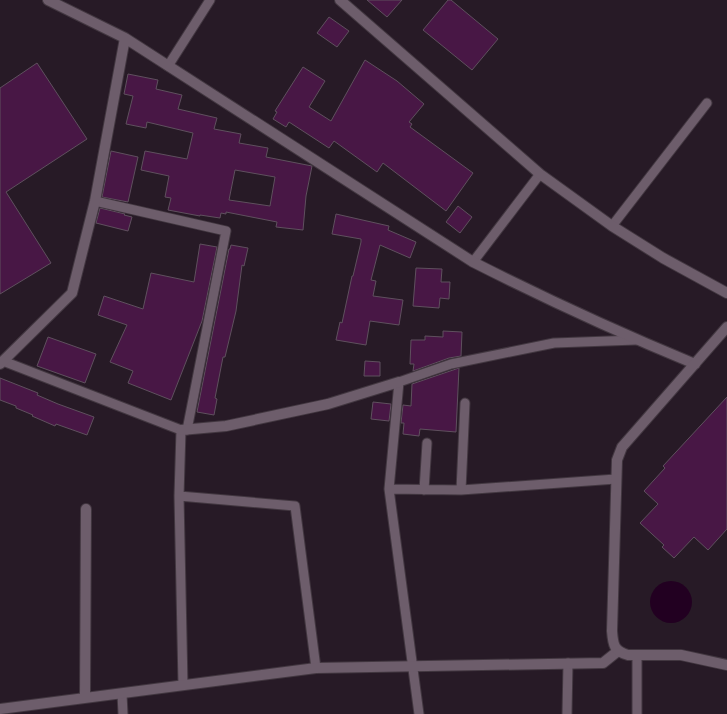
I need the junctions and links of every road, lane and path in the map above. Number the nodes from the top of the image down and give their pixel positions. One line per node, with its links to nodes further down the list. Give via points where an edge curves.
1 (48, 0): 4 (street)
2 (210, 0): 5 (lane)
3 (340, 0): 7 (street)
4 (125, 38): 5 (street); 8 (street)
5 (168, 66): 10 (street)
6 (707, 103): 9 (lane)
7 (540, 174): 9 (street); 10 (lane)
8 (95, 201): 14 (street, via 72,292); 18 (lane, via 226,231)
9 (612, 226): 11 (street)
10 (473, 262): 13 (street)
11 (727, 293)
12 (727, 327): 15 (street)
13 (636, 340): 15 (street); 16 (lane, via 554,343 452,364)
14 (1, 363): 18 (lane)
15 (695, 364): 20 (street, via 622,447 617,460)
16 (399, 382): 18 (street, via 328,404 226,426); 21 (lane)
17 (465, 403): 23 (lane)
18 (184, 430): 24 (lane)
19 (427, 443): 22 (lane)
20 (616, 479): 23 (lane); 26 (street, via 612,631 615,648)
21 (389, 489): 22 (lane); 30 (lane)
22 (424, 490): 23 (lane)
23 (461, 490)
24 (179, 496): 31 (lane, via 294,506); 32 (lane)
25 (86, 509): 34 (street)
26 (618, 651): 27 (street); 28 (street, via 603,663)
27 (637, 655): 29 (street, via 681,655); 39 (lane)
28 (568, 663): 30 (street); 38 (lane)
29 (727, 665)
30 (414, 667): 31 (street); 37 (lane)
31 (316, 668): 32 (street)
32 (183, 685): 33 (street)
33 (122, 694): 34 (street); 36 (lane)
34 (85, 697): 35 (street)
35 (0, 709)
36 (123, 714)
37 (419, 714)
38 (568, 714)
39 (637, 714)

